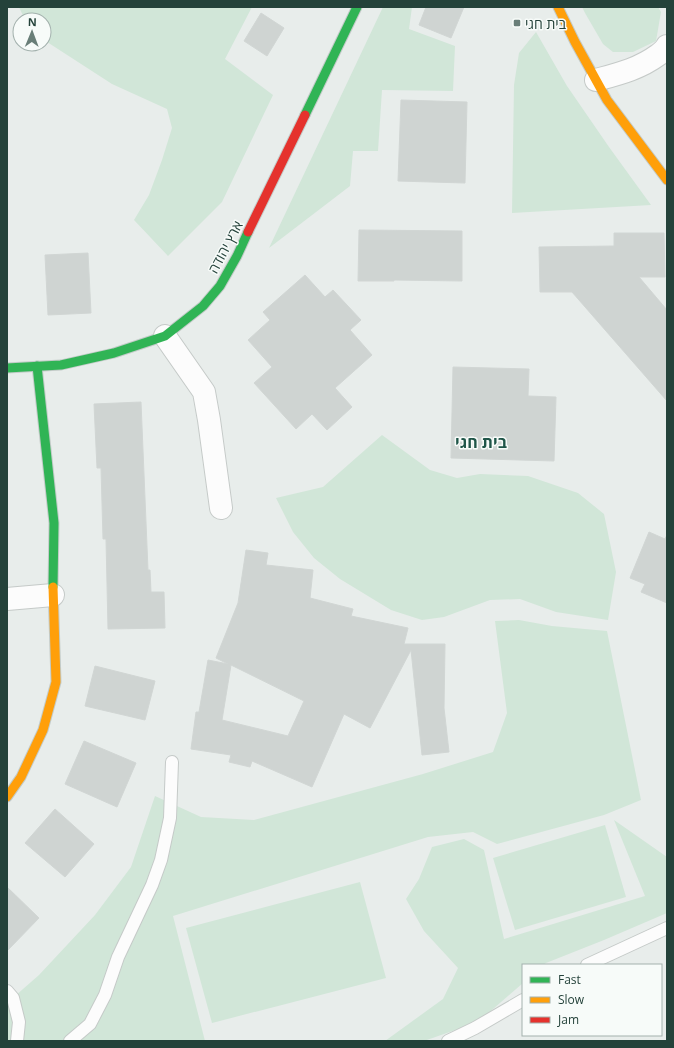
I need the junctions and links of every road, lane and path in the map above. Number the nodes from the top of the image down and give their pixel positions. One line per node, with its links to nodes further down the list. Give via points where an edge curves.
1 (357, 7): 6 (street, ארץ יהודה, via 237,256 220,286 203,306)
2 (558, 7): 4 (street)
3 (667, 46): 4 (street, via 649,62 626,72)
4 (596, 80): 5 (street, via 607,100)
5 (667, 180)
6 (165, 336): 7 (street, ארץ יהודה, via 114,353 61,364); 9 (street, via 204,392 210,420)
7 (37, 366): 8 (street, ארץ יהודה); 10 (street, via 54,523)
8 (7, 368)
9 (220, 508)
10 (53, 595): 11 (street); 13 (street, via 56,682 43,730 21,777)
11 (7, 599)
12 (172, 762): 19 (lane, via 170,818 161,860 152,885 118,957 102,1002 90,1024)
13 (7, 797)
14 (667, 928): 15 (lane)
15 (589, 964)
16 (7, 991): 18 (lane, via 13,998 19,1022)
17 (522, 1001): 20 (lane)
18 (17, 1041)
19 (70, 1041)
20 (448, 1041)

